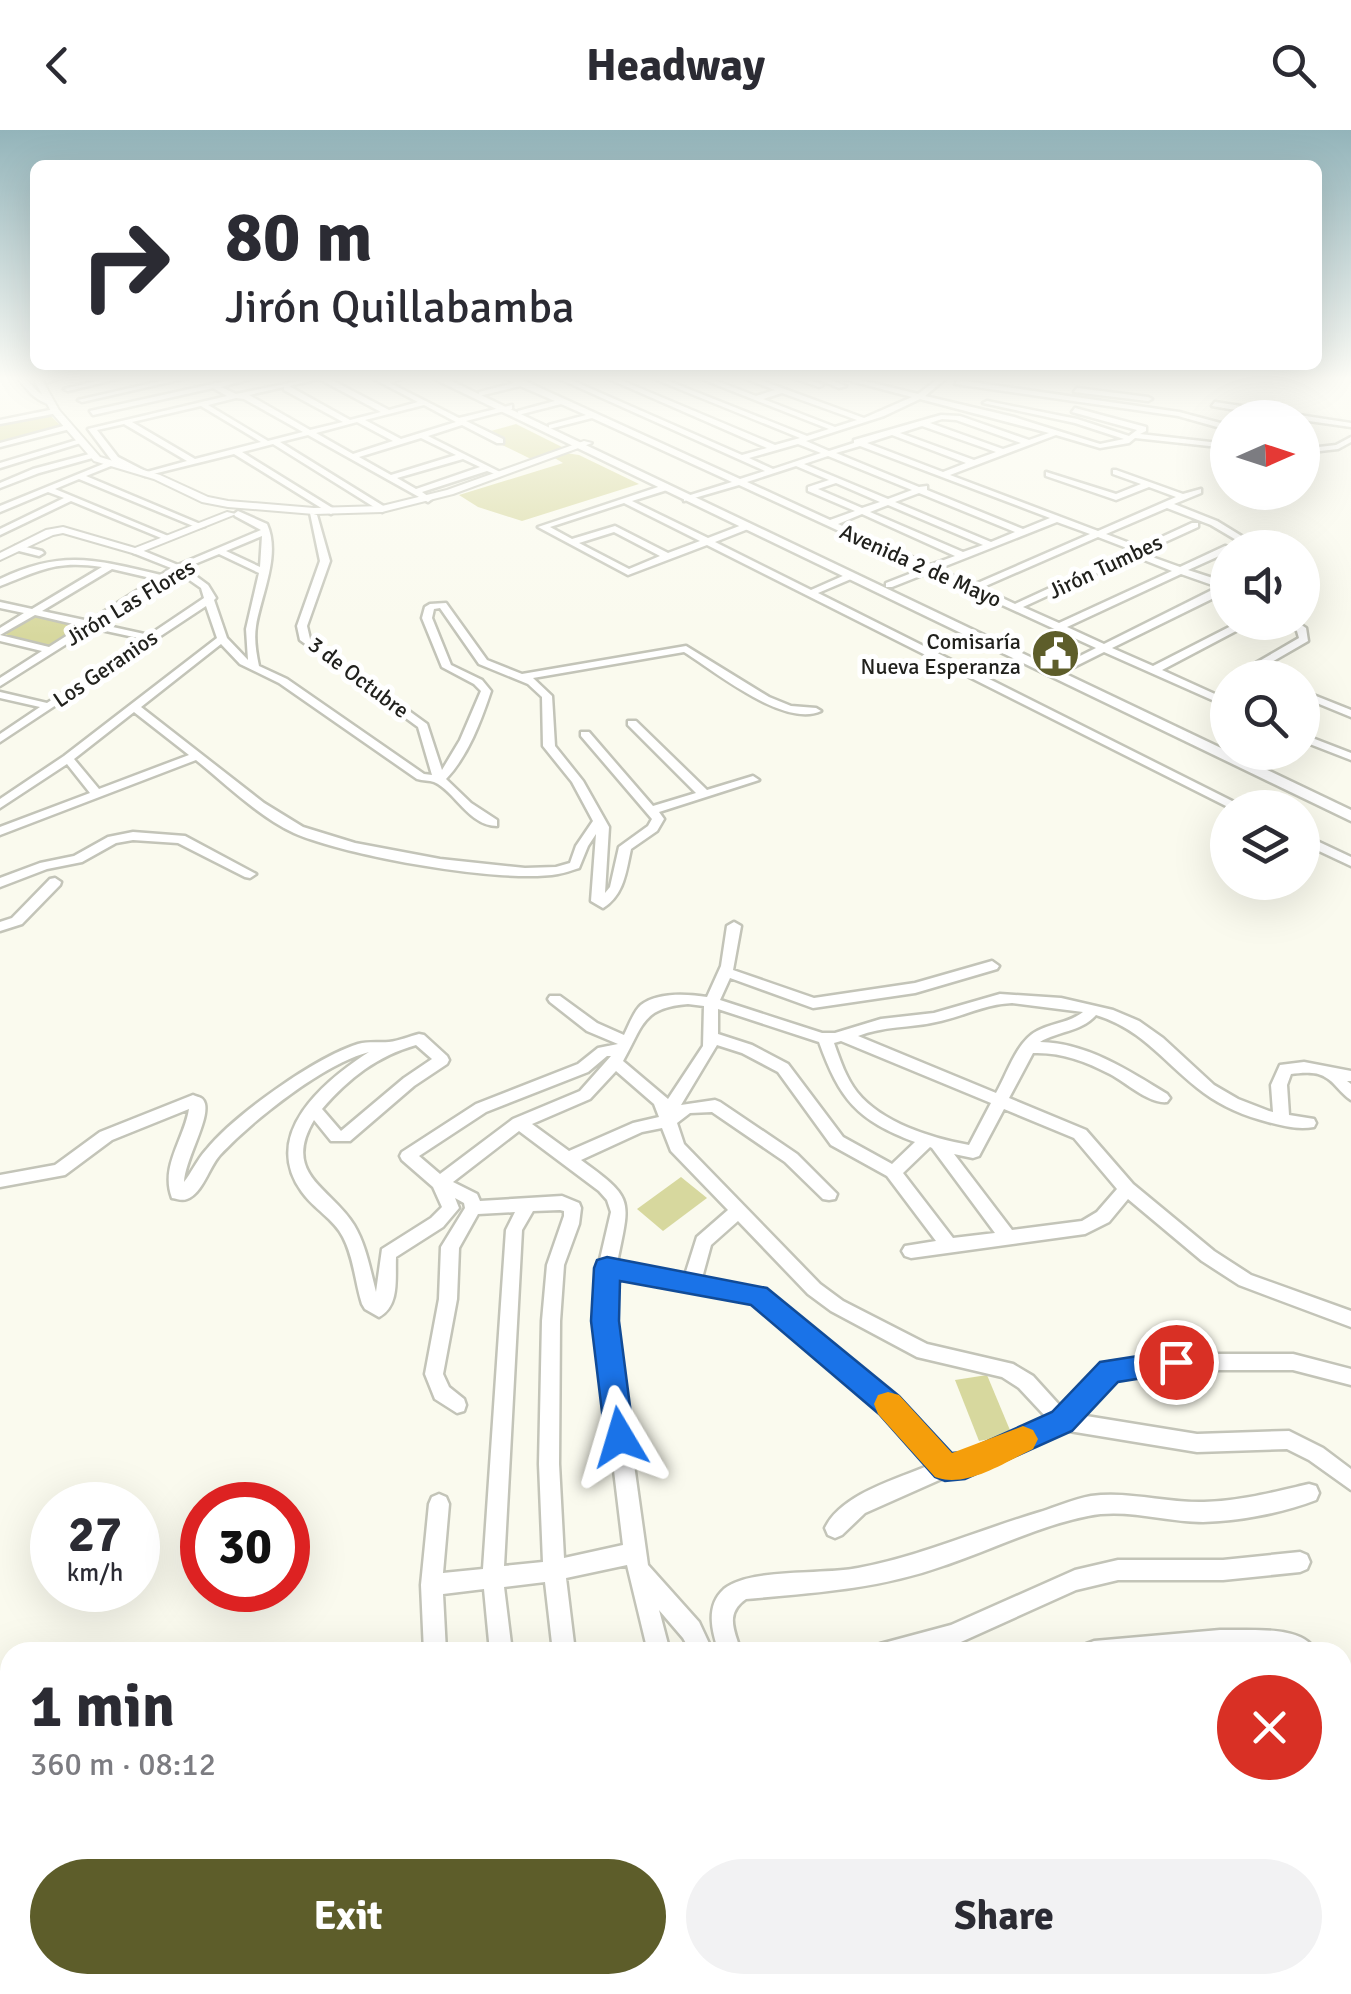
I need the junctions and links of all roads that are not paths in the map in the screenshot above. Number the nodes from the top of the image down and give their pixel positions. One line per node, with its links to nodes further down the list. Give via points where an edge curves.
1 (19, 463): 22 (street)
2 (65, 463): 22 (street)
3 (123, 463): 25 (street)
4 (190, 463): 25 (street)
5 (254, 463): 51 (street)
6 (305, 463): 50 (street)
7 (363, 463): 30 (street)
8 (440, 463): 30 (street)
9 (477, 463): 21 (street)
10 (532, 463): 26 (street)
11 (617, 463): 37 (main road)
12 (621, 463): 43 (main road)
13 (695, 463): 32 (street, Avenida 2 de Mayo)
14 (752, 463): 23 (street)
15 (800, 463): 19 (street)
16 (853, 463): 38 (street)
17 (911, 463): 29 (street)
18 (109, 464): 25 (street); 28 (street); 53 (street)
19 (797, 464): 23 (street); 31 (street)
20 (973, 464): 29 (street)
21 (487, 468): 26 (street); 40 (street)
22 (36, 471): 35 (street)
23 (773, 472): 32 (street)
24 (1116, 472): 34 (street)
25 (146, 474): 51 (street, via 207,501)
26 (500, 474): 45 (street)
27 (1049, 474): 34 (street, via 1116,497)
28 (78, 476): 36 (street); 57 (street)
29 (946, 477): 38 (street); 55 (street)
30 (390, 478): 40 (street)
31 (837, 480): 47 (street); 52 (street, via 811,489)
32 (739, 483): 43 (street); 56 (street, Avenida 2 de Mayo)
33 (35, 484): 44 (street)
34 (1150, 484): 41 (street)
35 (0, 486)
36 (46, 488): 42 (street); 49 (street)
37 (664, 488): 43 (main road); 46 (street)
38 (919, 490): 47 (street); 63 (street)
39 (1198, 491): 41 (street)
40 (415, 492): 45 (street)
41 (1180, 496): 48 (street)
42 (71, 498): 62 (street); 65 (street)
43 (694, 498): 59 (main road); 87 (main road)
44 (0, 499)
45 (428, 499): 50 (street)
46 (624, 500): 66 (street, via 542,526); 67 (street)
47 (888, 502): 52 (street); 68 (street)
48 (1164, 504): 60 (street); 64 (street)
49 (0, 509)
50 (382, 509): 51 (street); 54 (street)
51 (332, 511)
52 (862, 512): 56 (street); 75 (street)
53 (234, 514): 54 (street); 57 (street); 61 (street)
54 (312, 515): 127 (street, 3 de Octubre, via 325,560 305,640 424,726)
55 (1056, 519): 63 (street); 64 (street)
56 (829, 524): 80 (street, Avenida 2 de Mayo)
57 (200, 526): 65 (street)
58 (1195, 526): 72 (street, Jirón Tumbes)
59 (745, 527): 67 (street); 83 (main road)
60 (1228, 530)
61 (266, 531): 71 (street, Jirón Las Flores); 82 (street)
62 (0, 532)
63 (1024, 532): 68 (street)
64 (1095, 534): 72 (street); 88 (street)
65 (169, 538): 70 (street)
66 (572, 542): 74 (street, via 615,529); 74 (street, via 628,572)
67 (706, 542): 74 (street); 89 (street)
68 (991, 545): 75 (street)
69 (18, 548): 70 (street, via 63,530); 73 (street); 77 (street)
70 (136, 551): 79 (street)
71 (219, 551): 79 (street, Jirón Las Flores); 82 (street)
72 (1136, 551): 81 (street); 93 (street, Jirón Tumbes)
73 (40, 554)
74 (668, 556)
75 (964, 556): 80 (street)
76 (1210, 556): 81 (street)
77 (0, 557)
78 (109, 566): 84 (street); 86 (street, via 48,561); 94 (street)
79 (178, 568): 84 (street, Jirón Las Flores); 91 (street)
80 (930, 569): 87 (street); 88 (street, Avenida 2 de Mayo)
81 (1178, 570): 85 (street); 96 (street)
82 (264, 572): 106 (street, via 248,642)
83 (848, 577): 89 (street); 115 (main road)
84 (163, 578): 95 (street, Jirón Las Flores)
85 (1210, 581)
86 (0, 583)
87 (889, 585): 105 (main road)
88 (974, 588): 93 (street, Avenida 2 de Mayo)
89 (809, 594): 129 (street)
90 (1210, 595): 102 (street)
91 (210, 598): 98 (street, Los Geranios); 99 (street)
92 (0, 604): 94 (street)
93 (1015, 607): 96 (street, Avenida 2 de Mayo)
94 (34, 612): 95 (street); 97 (street)
95 (92, 624): 98 (street); 103 (street, Jirón Las Flores)
96 (1059, 627): 102 (street, Avenida 2 de Mayo)
97 (0, 635): 103 (street)
98 (151, 638): 113 (street, Los Geranios)
99 (222, 640): 106 (street); 114 (street)
100 (1213, 640): 107 (street)
101 (1302, 640): 104 (street)
102 (1104, 647): 105 (street); 107 (street, Avenida 2 de Mayo)
103 (51, 650): 109 (street, Jirón Las Flores)
104 (1267, 660)
105 (1064, 668): 115 (main road)
106 (255, 669): 127 (street, via 283,681 421,777)
107 (1154, 670): 110 (street, Avenida 2 de Mayo)
108 (522, 678): 116 (street, via 686,649 780,706); 127 (street, via 483,662 442,604 430,607 427,618 447,667 486,692 455,764); 136 (street, via 547,696 549,746)
109 (0, 683)
110 (1210, 691)
111 (0, 695): 113 (street)
112 (1320, 704): 117 (street)
113 (48, 706): 121 (street, Los Geranios)
114 (134, 706): 123 (street); 125 (street)
115 (1143, 711): 120 (main road); 135 (main road)
116 (816, 712)
117 (1351, 714)
118 (632, 723): 131 (street)
119 (585, 734): 134 (street)
120 (1210, 738)
121 (0, 739)
122 (1320, 744): 124 (street)
123 (197, 756): 130 (street); 136 (street, via 300,831 476,868 570,870)
124 (1351, 757)
125 (68, 758): 130 (street); 132 (street)
126 (1280, 770): 133 (main road)
127 (439, 779): 138 (street)
128 (752, 780): 131 (street)
129 (1210, 793)
130 (98, 794): 137 (street)
131 (705, 795): 134 (street)
132 (0, 803): 137 (street)
133 (1351, 804)
134 (653, 810): 136 (street, via 656,825 624,847 616,888 603,904)
135 (1351, 816)
136 (600, 820)
137 (21, 823): 139 (street)
138 (494, 824)
139 (0, 831)
140 (1320, 847): 141 (street)
141 (1351, 862)
142 (250, 874): 144 (street, via 181,840 145,836 112,840 78,859)
143 (56, 882): 146 (street)
144 (0, 883)
145 (734, 926): 148 (street)
146 (0, 928)
147 (992, 966): 148 (street, via 915,988 813,1003)
148 (726, 972): 150 (street)
149 (555, 998): 157 (street)
150 (711, 1004): 153 (street); 154 (street); 157 (street, via 658,1002 646,1009)
151 (1092, 1012): 152 (street, via 999,999); 155 (street, via 1037,1036); 165 (street, via 1145,1032 1206,1088)
152 (844, 1036): 154 (street); 162 (street)
153 (711, 1037): 164 (street); 170 (street, via 782,1068 837,1141)
154 (825, 1039): 168 (street, via 857,1102)
155 (1028, 1048): 161 (street, via 1070,1051); 162 (street)
156 (382, 1049): 163 (street); 163 (street, via 419,1039 442,1060 344,1137); 171 (street, via 372,1044 357,1050 288,1090 214,1151 183,1194 174,1176 197,1120 193,1101 106,1136 59,1171)
157 (620, 1051): 164 (street); 166 (street, via 584,1095); 172 (street, via 603,1052 583,1068 481,1108 411,1151 412,1163)
158 (1330, 1072): 159 (street); 160 (street); 165 (street, via 1285,1069 1279,1085)
159 (1351, 1076)
160 (1351, 1094)
161 (1162, 1098)
162 (1002, 1100): 168 (street, via 976,1150); 173 (street, via 1080,1134)
163 (312, 1108): 172 (street, via 295,1160 306,1186 351,1236 375,1307 384,1304 388,1254 442,1222 450,1208)
164 (667, 1118): 169 (street); 174 (street, via 715,1106 791,1158); 177 (street, via 676,1148)
165 (1282, 1121): 167 (street)
166 (520, 1123): 169 (street); 172 (street)
167 (1308, 1123)
168 (932, 1143): 170 (street); 178 (street)
169 (569, 1158): 181 (street, via 615,1198 619,1212)
170 (893, 1172): 179 (street)
171 (0, 1181)
172 (440, 1183): 176 (street, via 471,1199)
173 (1128, 1189): 178 (street, via 1085,1227); 183 (street, via 1245,1280)
174 (829, 1194)
175 (528, 1207): 176 (street); 194 (street, via 573,1208 554,1270); 195 (street, via 514,1230 512,1250)
176 (473, 1208): 185 (street, via 450,1247 434,1374 442,1393)
177 (738, 1212): 182 (street, via 703,1242); 186 (street, via 837,1306 923,1351 1006,1370)
178 (1008, 1238): 179 (street)
179 (950, 1247): 180 (street)
180 (911, 1250)
181 (607, 1268): 182 (street); 192 (street, via 605,1321)
182 (692, 1281): 187 (street, via 758,1296 889,1405)
183 (1351, 1319)
184 (1351, 1377): 186 (street, via 1292,1362 1176,1362 1110,1370)
185 (457, 1404)
186 (1062, 1422): 187 (street, via 965,1466); 188 (street, via 1197,1443 1289,1440)
187 (945, 1468): 191 (street, via 858,1506)
188 (1351, 1481)
189 (1309, 1493): 202 (street, via 1202,1512 1090,1506 856,1579 744,1589 721,1609)
190 (438, 1504): 196 (street)
191 (836, 1528)
192 (637, 1562): 194 (street); 200 (street); 201 (street)
193 (1300, 1562): 203 (street, via 1118,1570 1075,1580)
194 (552, 1571): 195 (street); 199 (street)
195 (493, 1579): 196 (street); 198 (street)
196 (432, 1585): 197 (street)
197 (434, 1642)
198 (500, 1642)
199 (563, 1642)
200 (657, 1642)
201 (697, 1642)
202 (727, 1642)
203 (926, 1642)
204 (1209, 1642): 205 (street)
205 (1244, 1642)

